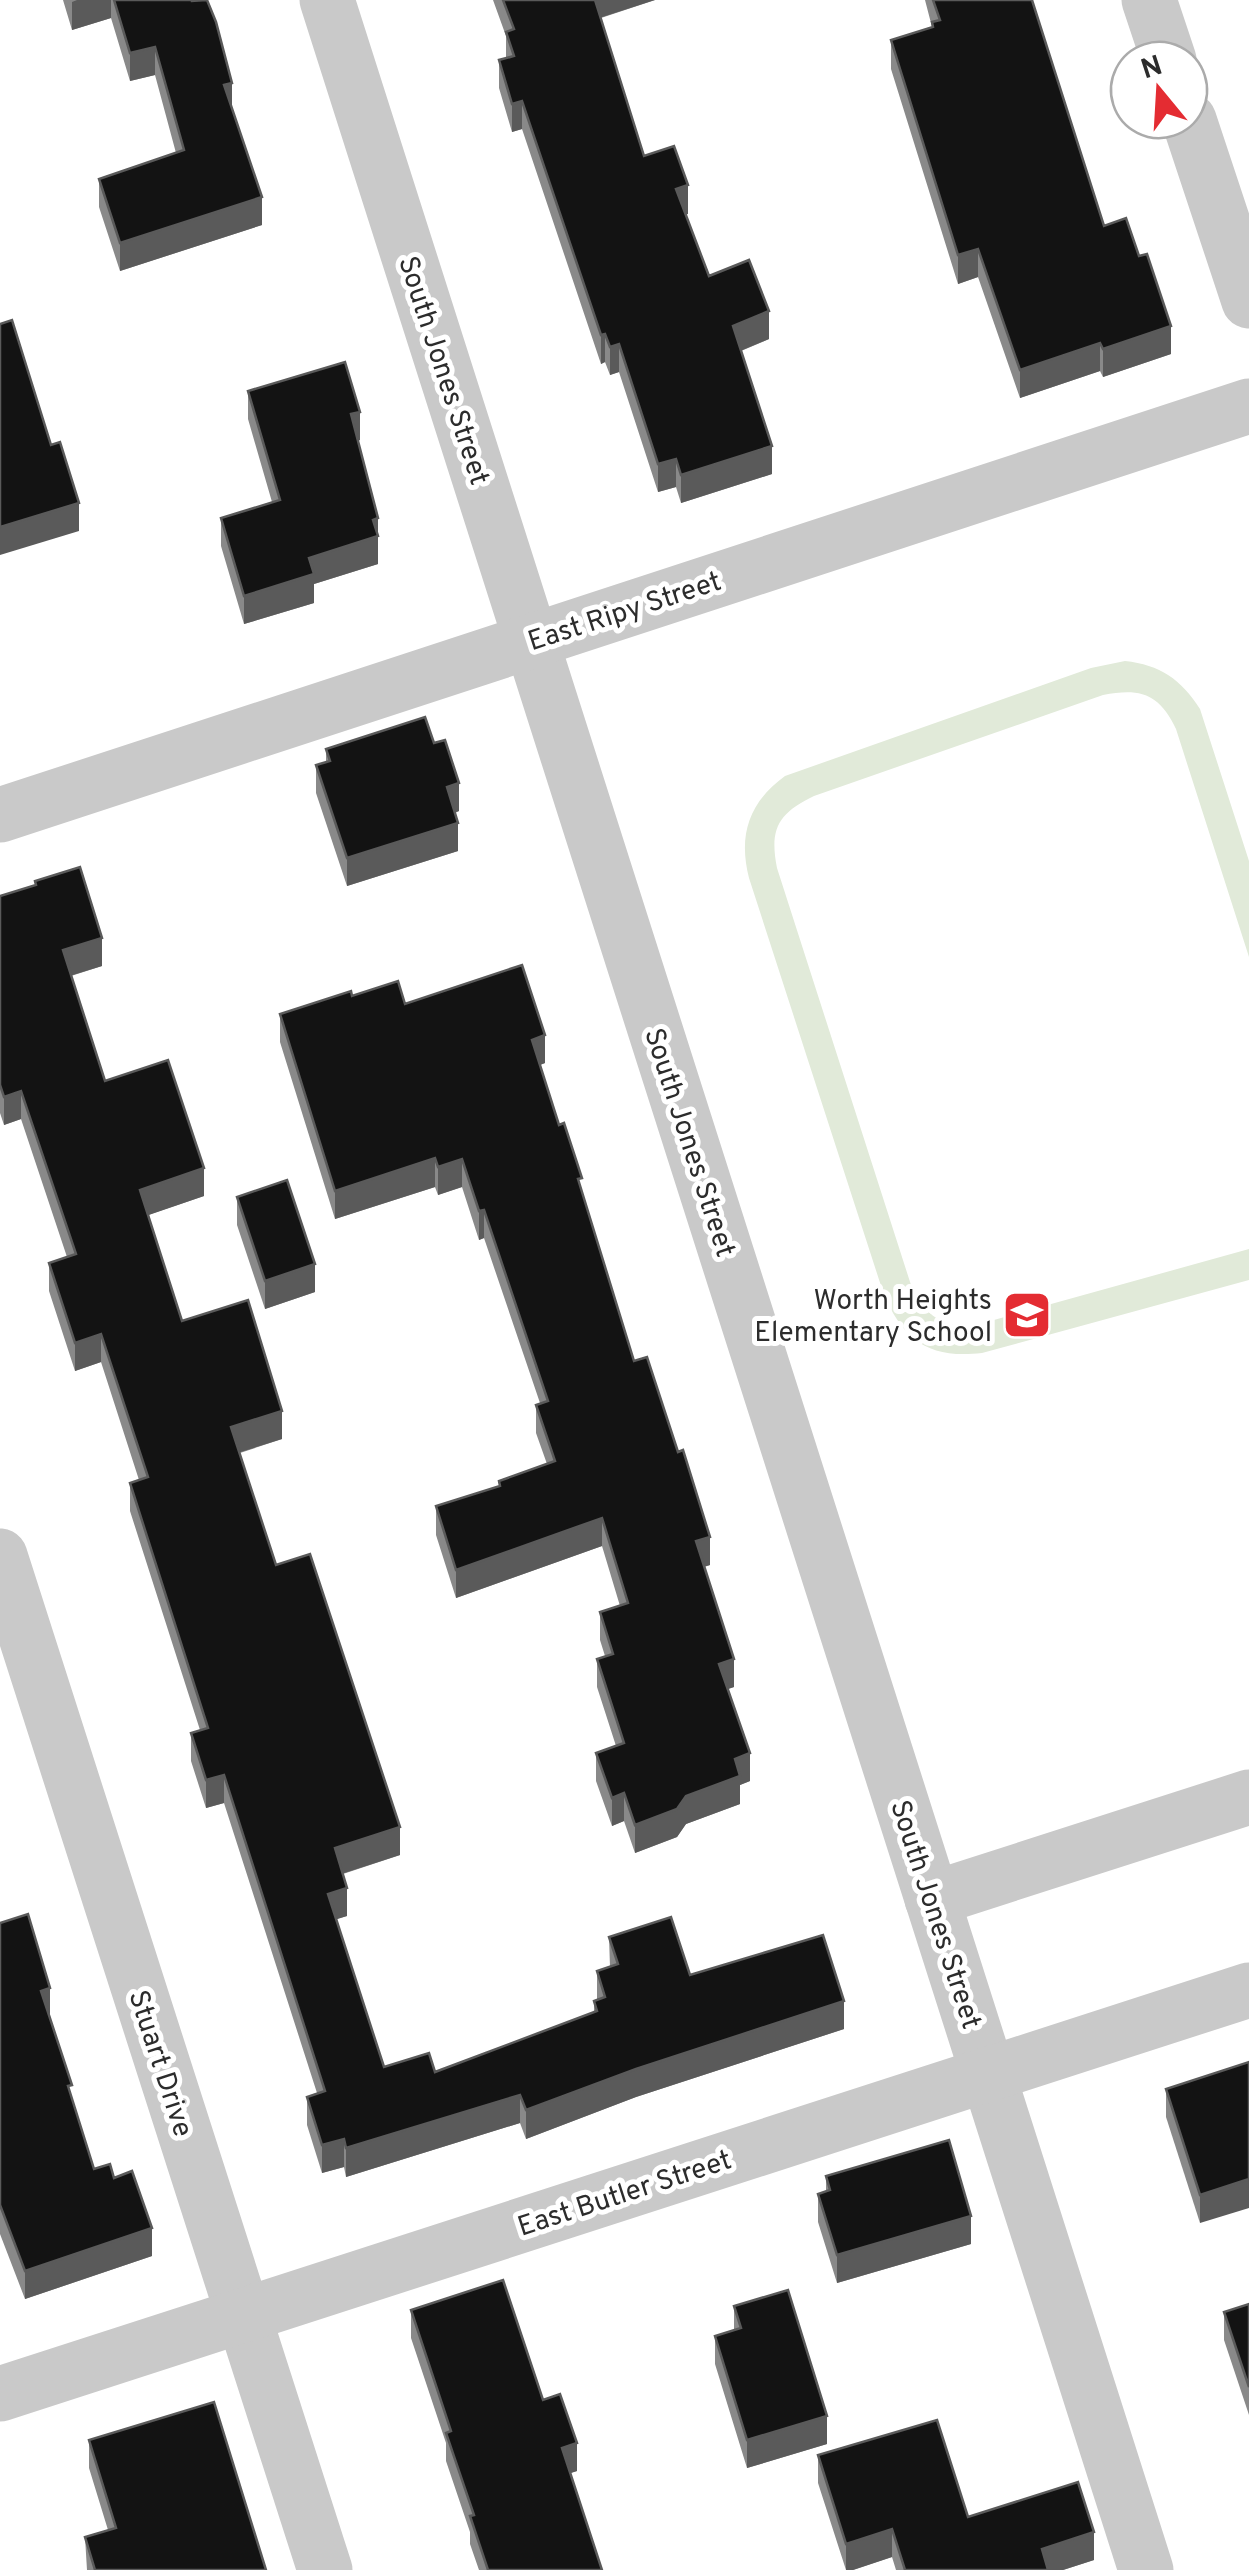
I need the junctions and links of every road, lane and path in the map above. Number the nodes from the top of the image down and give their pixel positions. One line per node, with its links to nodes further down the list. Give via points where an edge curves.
1 (327, 0): 7 (street, South Jones Street)
2 (1148, 0): 3 (street)
3 (1161, 40)
4 (1196, 140): 5 (street)
5 (1249, 301)
6 (1249, 406): 7 (street, East Ripy Street)
7 (531, 641): 8 (street, East Ripy Street); 11 (street, South Jones Street)
8 (0, 815)
9 (0, 1556): 14 (street, Stuart Drive)
10 (1249, 1797): 11 (street)
11 (932, 1899): 13 (street, South Jones Street)
12 (1249, 1990): 13 (street, East Butler Street)
13 (988, 2074): 14 (street, East Butler Street); 17 (street, South Jones Street)
14 (243, 2315): 15 (street, East Butler Street); 16 (street, Stuart Drive)
15 (0, 2394)
16 (325, 2570)
17 (1146, 2570)

